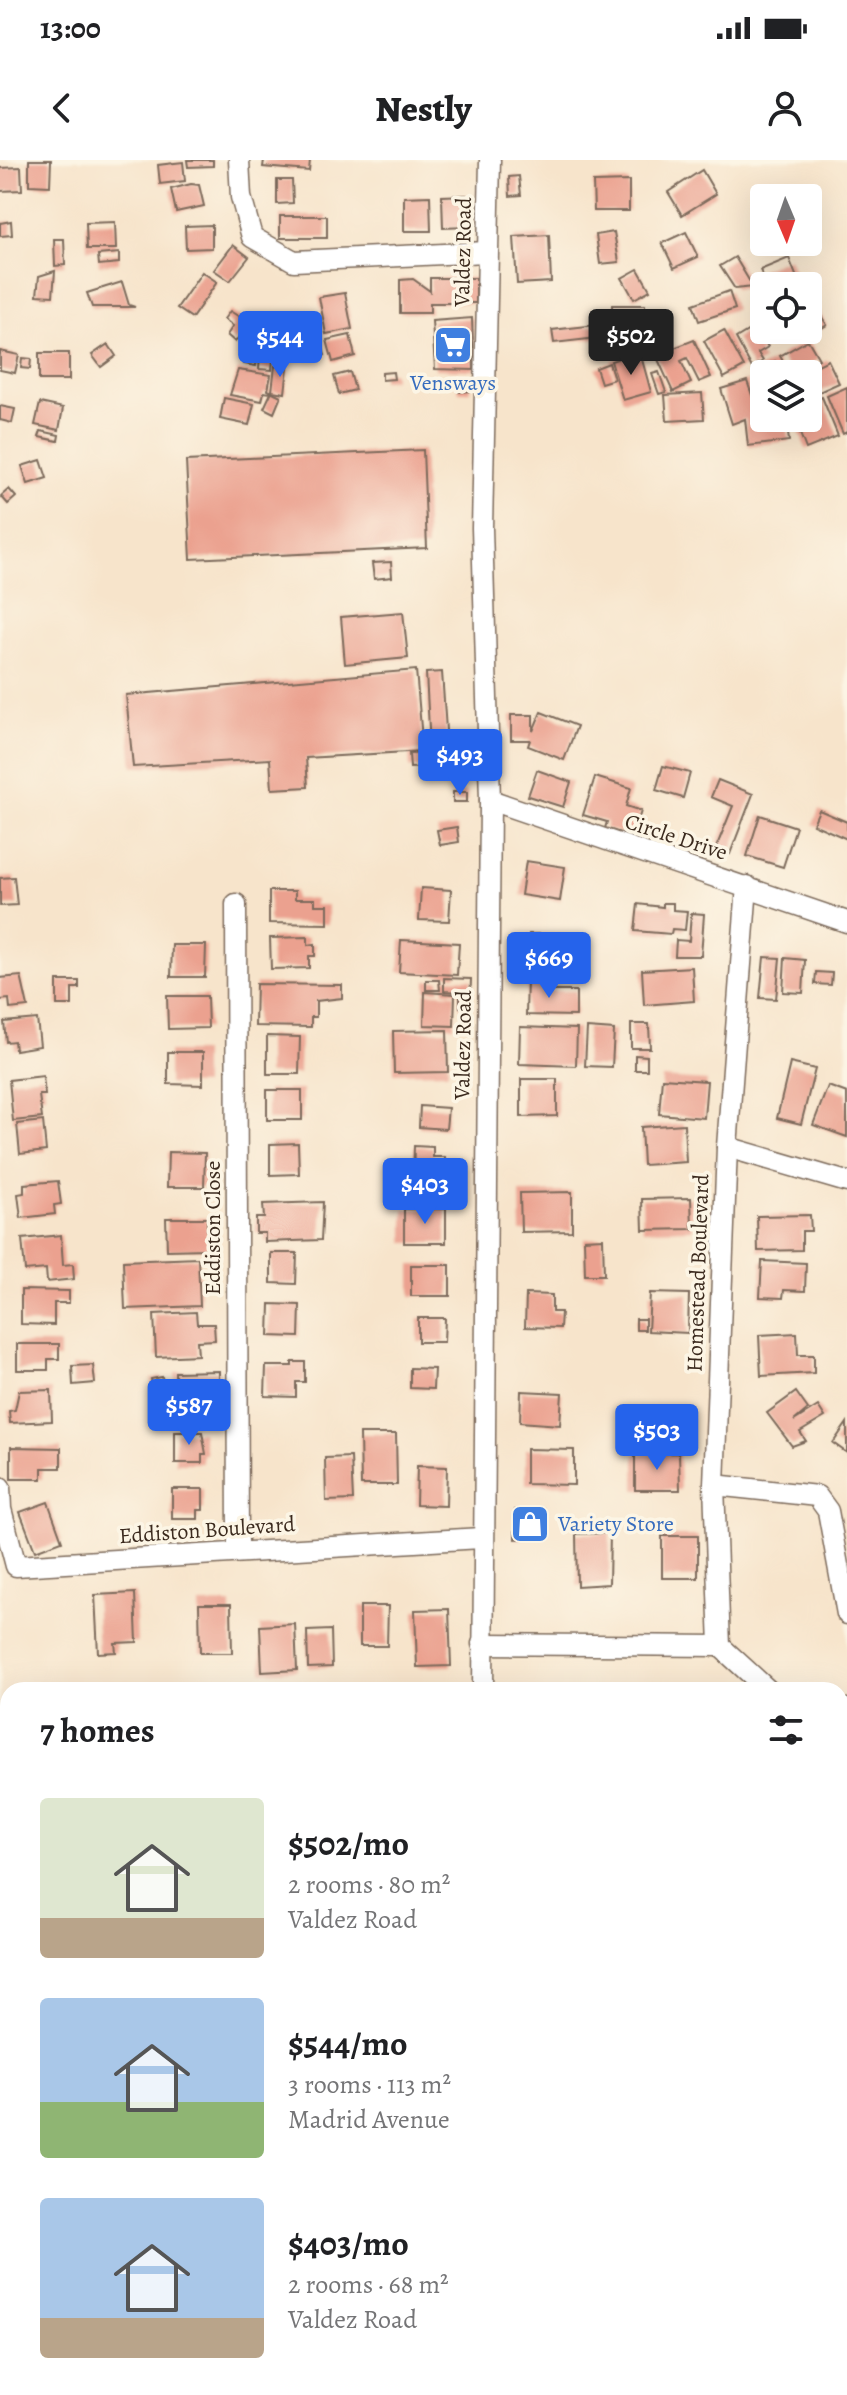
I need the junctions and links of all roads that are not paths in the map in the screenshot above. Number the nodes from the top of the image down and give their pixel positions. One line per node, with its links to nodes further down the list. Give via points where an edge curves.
1 (239, 160): 3 (street, via 241,197 252,237 294,261)
2 (490, 160): 3 (street, Valdez Road)
3 (487, 252): 4 (street, Valdez Road, via 482,528)
4 (490, 800): 5 (street, Circle Drive); 12 (street, Valdez Road)
5 (747, 886): 7 (street, Circle Drive); 8 (street, Homestead Boulevard)
6 (236, 904): 13 (street, Eddiston Close)
7 (847, 922)
8 (727, 1147): 9 (street); 10 (street, Homestead Boulevard)
9 (847, 1182)
10 (714, 1485): 14 (street, via 817,1496 828,1511); 16 (street, Homestead Boulevard)
11 (0, 1487): 13 (street, Eddiston Boulevard, via 16,1566)
12 (481, 1538): 13 (street, Eddiston Boulevard); 15 (street, Valdez Road)
13 (238, 1552)
14 (847, 1614)
15 (482, 1644): 16 (street); 17 (street, Valdez Road)
16 (720, 1646): 18 (street)
17 (483, 1682)
18 (759, 1682)

